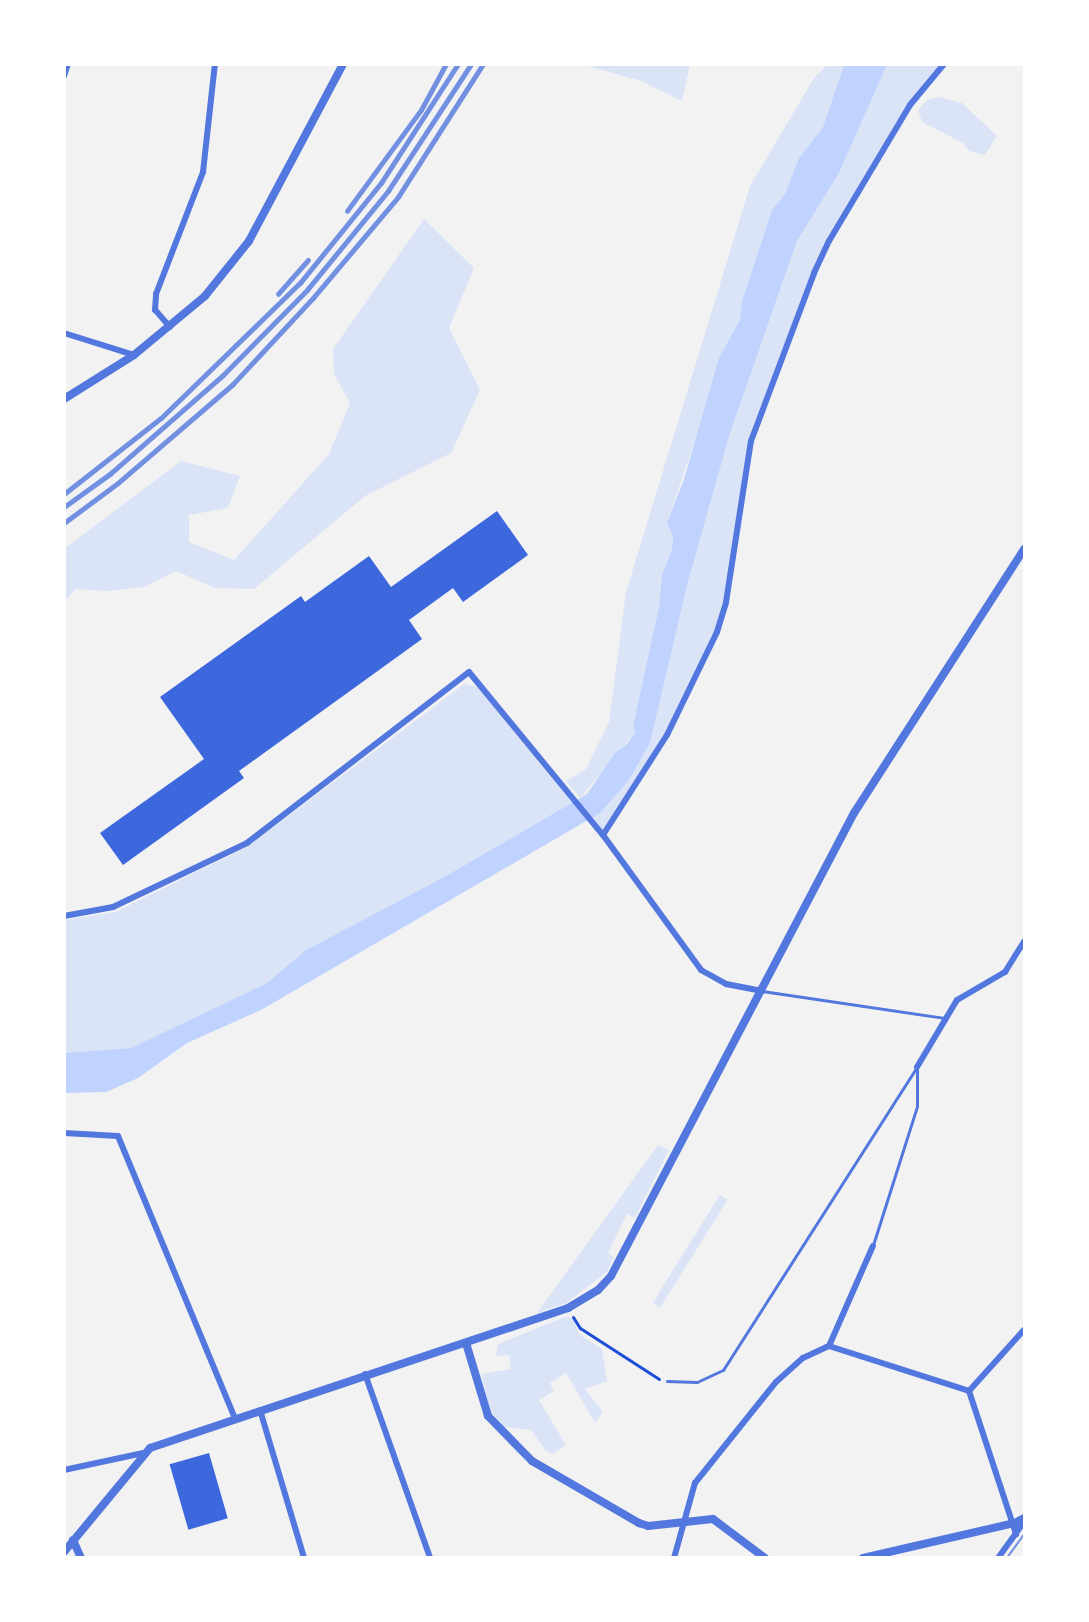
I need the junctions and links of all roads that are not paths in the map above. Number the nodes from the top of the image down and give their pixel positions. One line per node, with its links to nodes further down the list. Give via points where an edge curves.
1 (68, 64): 5 (street)
2 (215, 64): 6 (street, via 203,172 156,294 155,310)
3 (344, 64): 6 (street, via 249,240 205,296)
4 (944, 64): 11 (street, via 910,105 828,241 752,441 726,602 706,657 667,735)
5 (64, 76)
6 (170, 327): 8 (street)
7 (64, 333): 8 (street)
8 (134, 355): 9 (street)
9 (64, 399)
10 (1024, 549): 14 (street, via 886,758 829,858)
11 (603, 835): 12 (street, via 469,672 247,843 113,907); 14 (street, via 701,970 726,984)
12 (64, 916)
13 (1024, 941): 15 (street, via 1005,972 969,991)
14 (762, 991): 15 (lane); 20 (street, via 611,1276 598,1290 568,1308)
15 (944, 1018): 16 (street)
16 (916, 1067): 18 (lane, via 917,1106); 23 (lane, via 723,1370 697,1382)
17 (64, 1133): 26 (street, via 118,1136)
18 (873, 1246): 21 (street)
19 (1024, 1330): 24 (street)
20 (466, 1343): 22 (street); 29 (street, via 486,1412 522,1453 639,1523 648,1526)
21 (829, 1346): 24 (street); 29 (street, via 803,1358 776,1382 695,1484)
22 (365, 1374): 25 (street); 35 (street)
23 (667, 1381)
24 (969, 1391): 30 (street)
25 (260, 1410): 26 (street); 34 (street)
26 (235, 1419): 27 (street)
27 (143, 1453): 28 (street); 31 (street)
28 (64, 1470)
29 (683, 1521): 36 (street); 37 (street, via 713,1519)
30 (1021, 1521): 38 (street); 39 (street)
31 (73, 1540): 32 (street); 33 (street)
32 (64, 1552)
33 (81, 1557)
34 (304, 1557)
35 (430, 1557)
36 (674, 1557)
37 (765, 1557)
38 (863, 1557)
39 (998, 1557)

